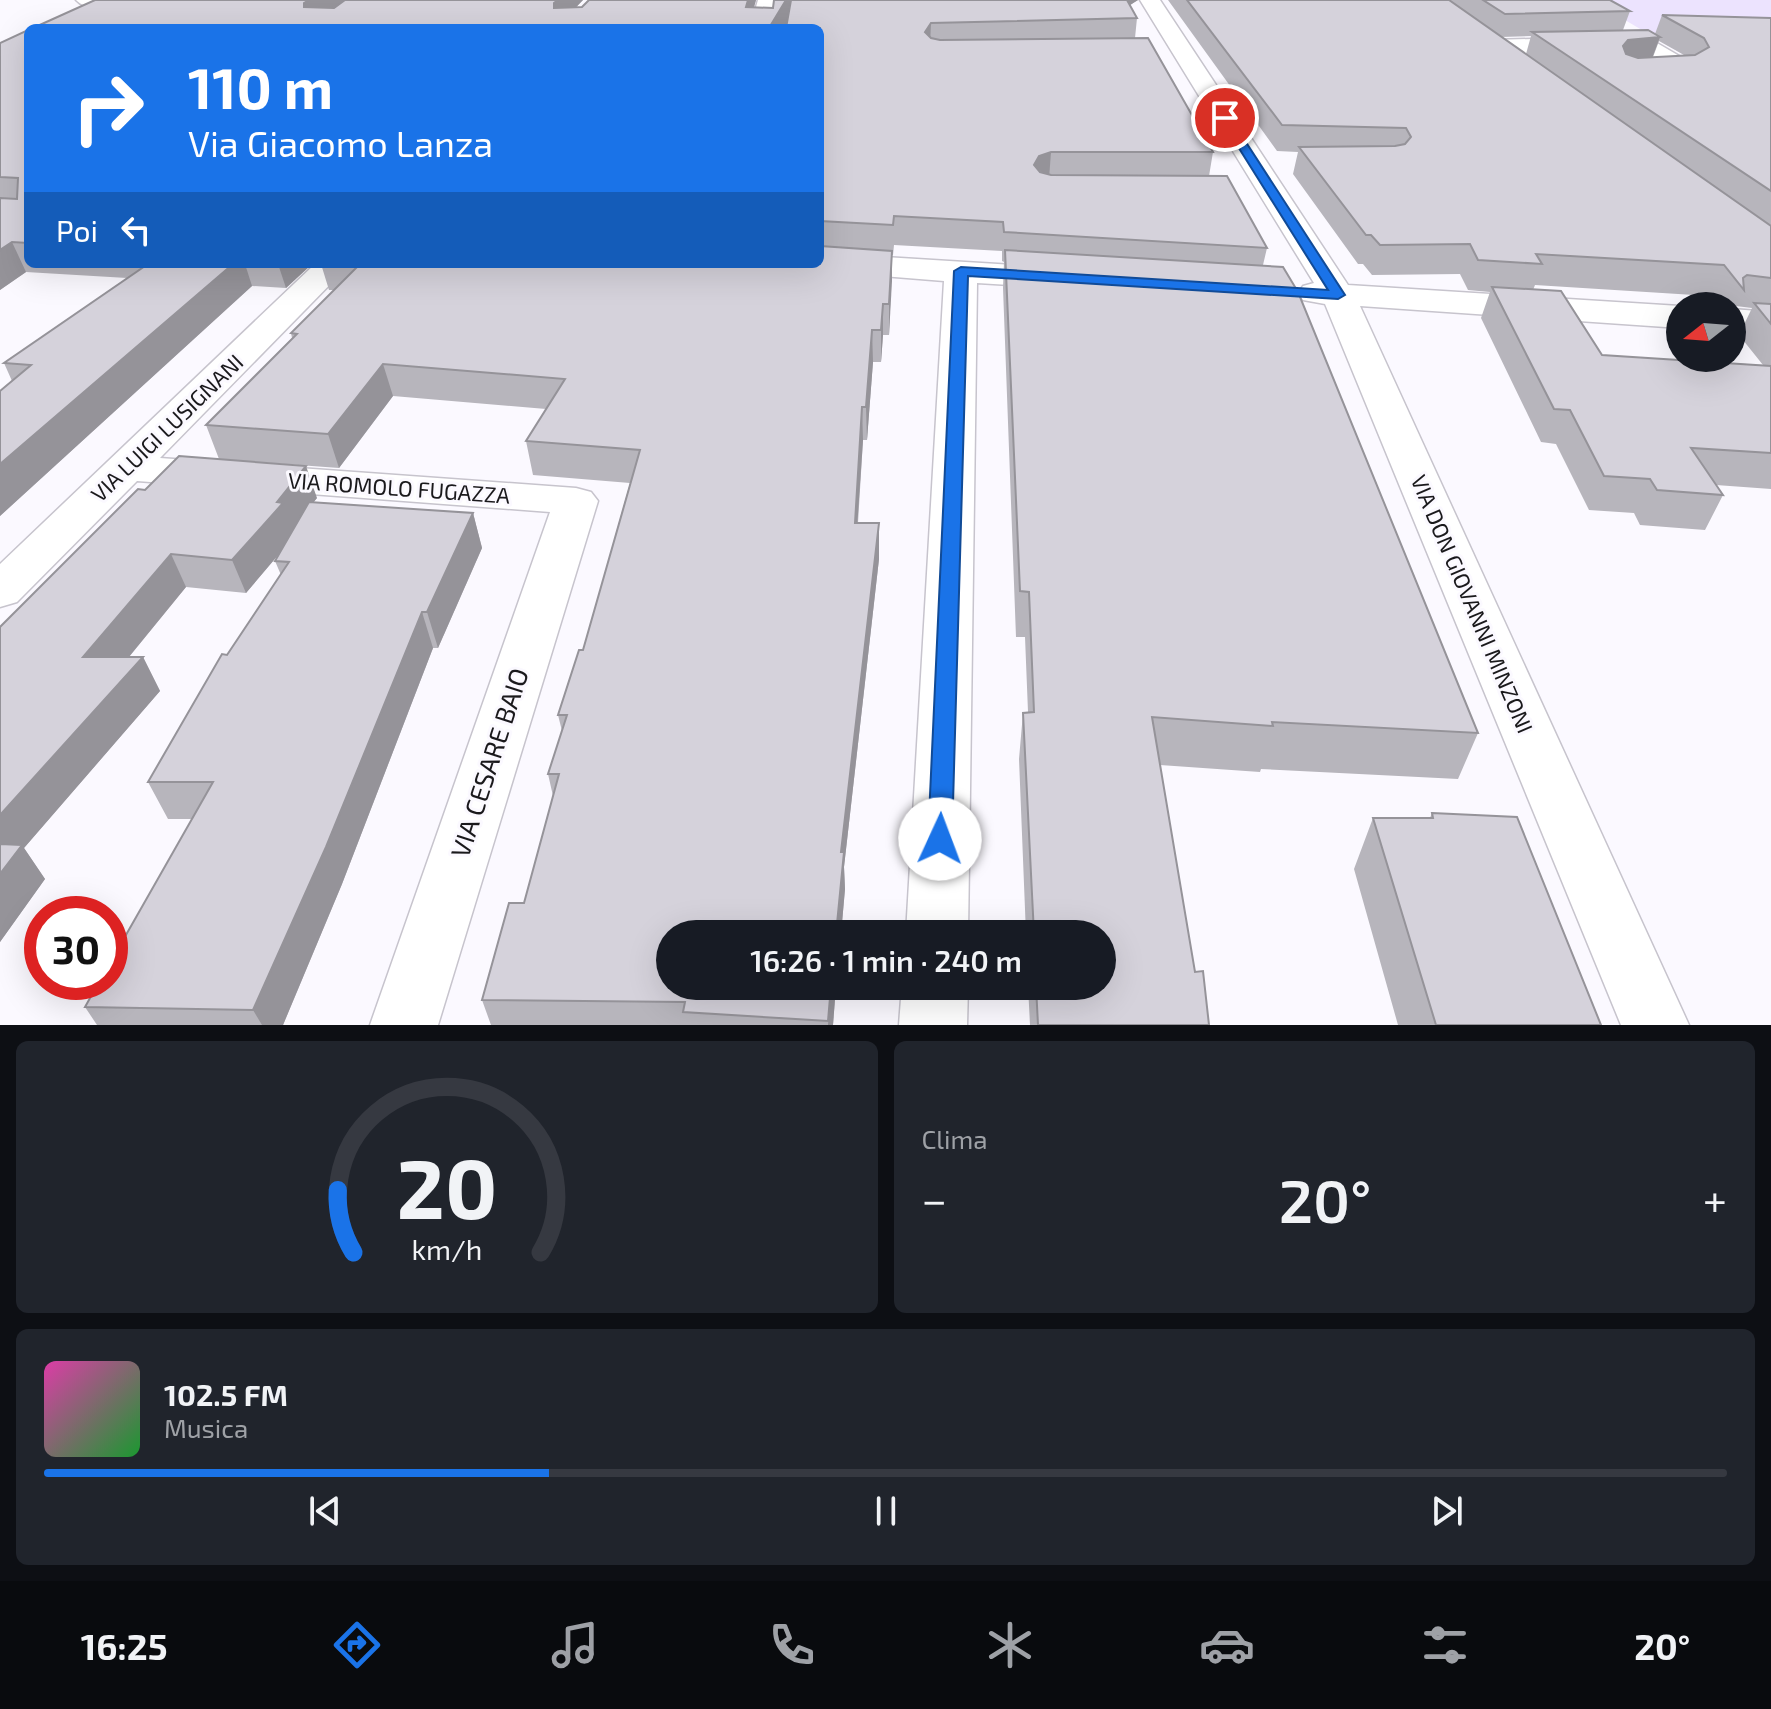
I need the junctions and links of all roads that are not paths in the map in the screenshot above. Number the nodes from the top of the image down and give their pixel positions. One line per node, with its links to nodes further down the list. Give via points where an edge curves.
1 (110, 0): 4 (street)
2 (768, 0): 5 (street)
3 (1150, 0): 15 (street, VIA DON GIOVANNI MINZONI, via 1167,51 1262,177)
4 (83, 7)
5 (762, 24)
6 (1465, 28): 7 (street)
7 (1491, 47): 8 (street, via 1645,43 1685,69); 9 (street)
8 (1629, 72)
9 (1529, 74)
10 (824, 263): 12 (street)
11 (330, 268): 19 (street, VIA LUIGI LUSIGNANI)
12 (961, 271): 13 (street); 22 (street)
13 (1102, 280)
14 (1291, 292): 15 (street)
15 (1338, 295): 16 (street); 26 (street, VIA DON GIOVANNI MINZONI)
16 (1666, 316)
17 (1746, 321): 18 (street)
18 (1771, 323)
19 (126, 468): 20 (street, VIA ROMOLO FUGAZZA); 21 (street, VIA LUIGI LUSIGNANI)
20 (576, 501): 24 (street, VIA CESARE BAIO)
21 (0, 591)
22 (938, 920)
23 (934, 1000): 25 (street)
24 (404, 1025)
25 (933, 1025)
26 (1655, 1025)

